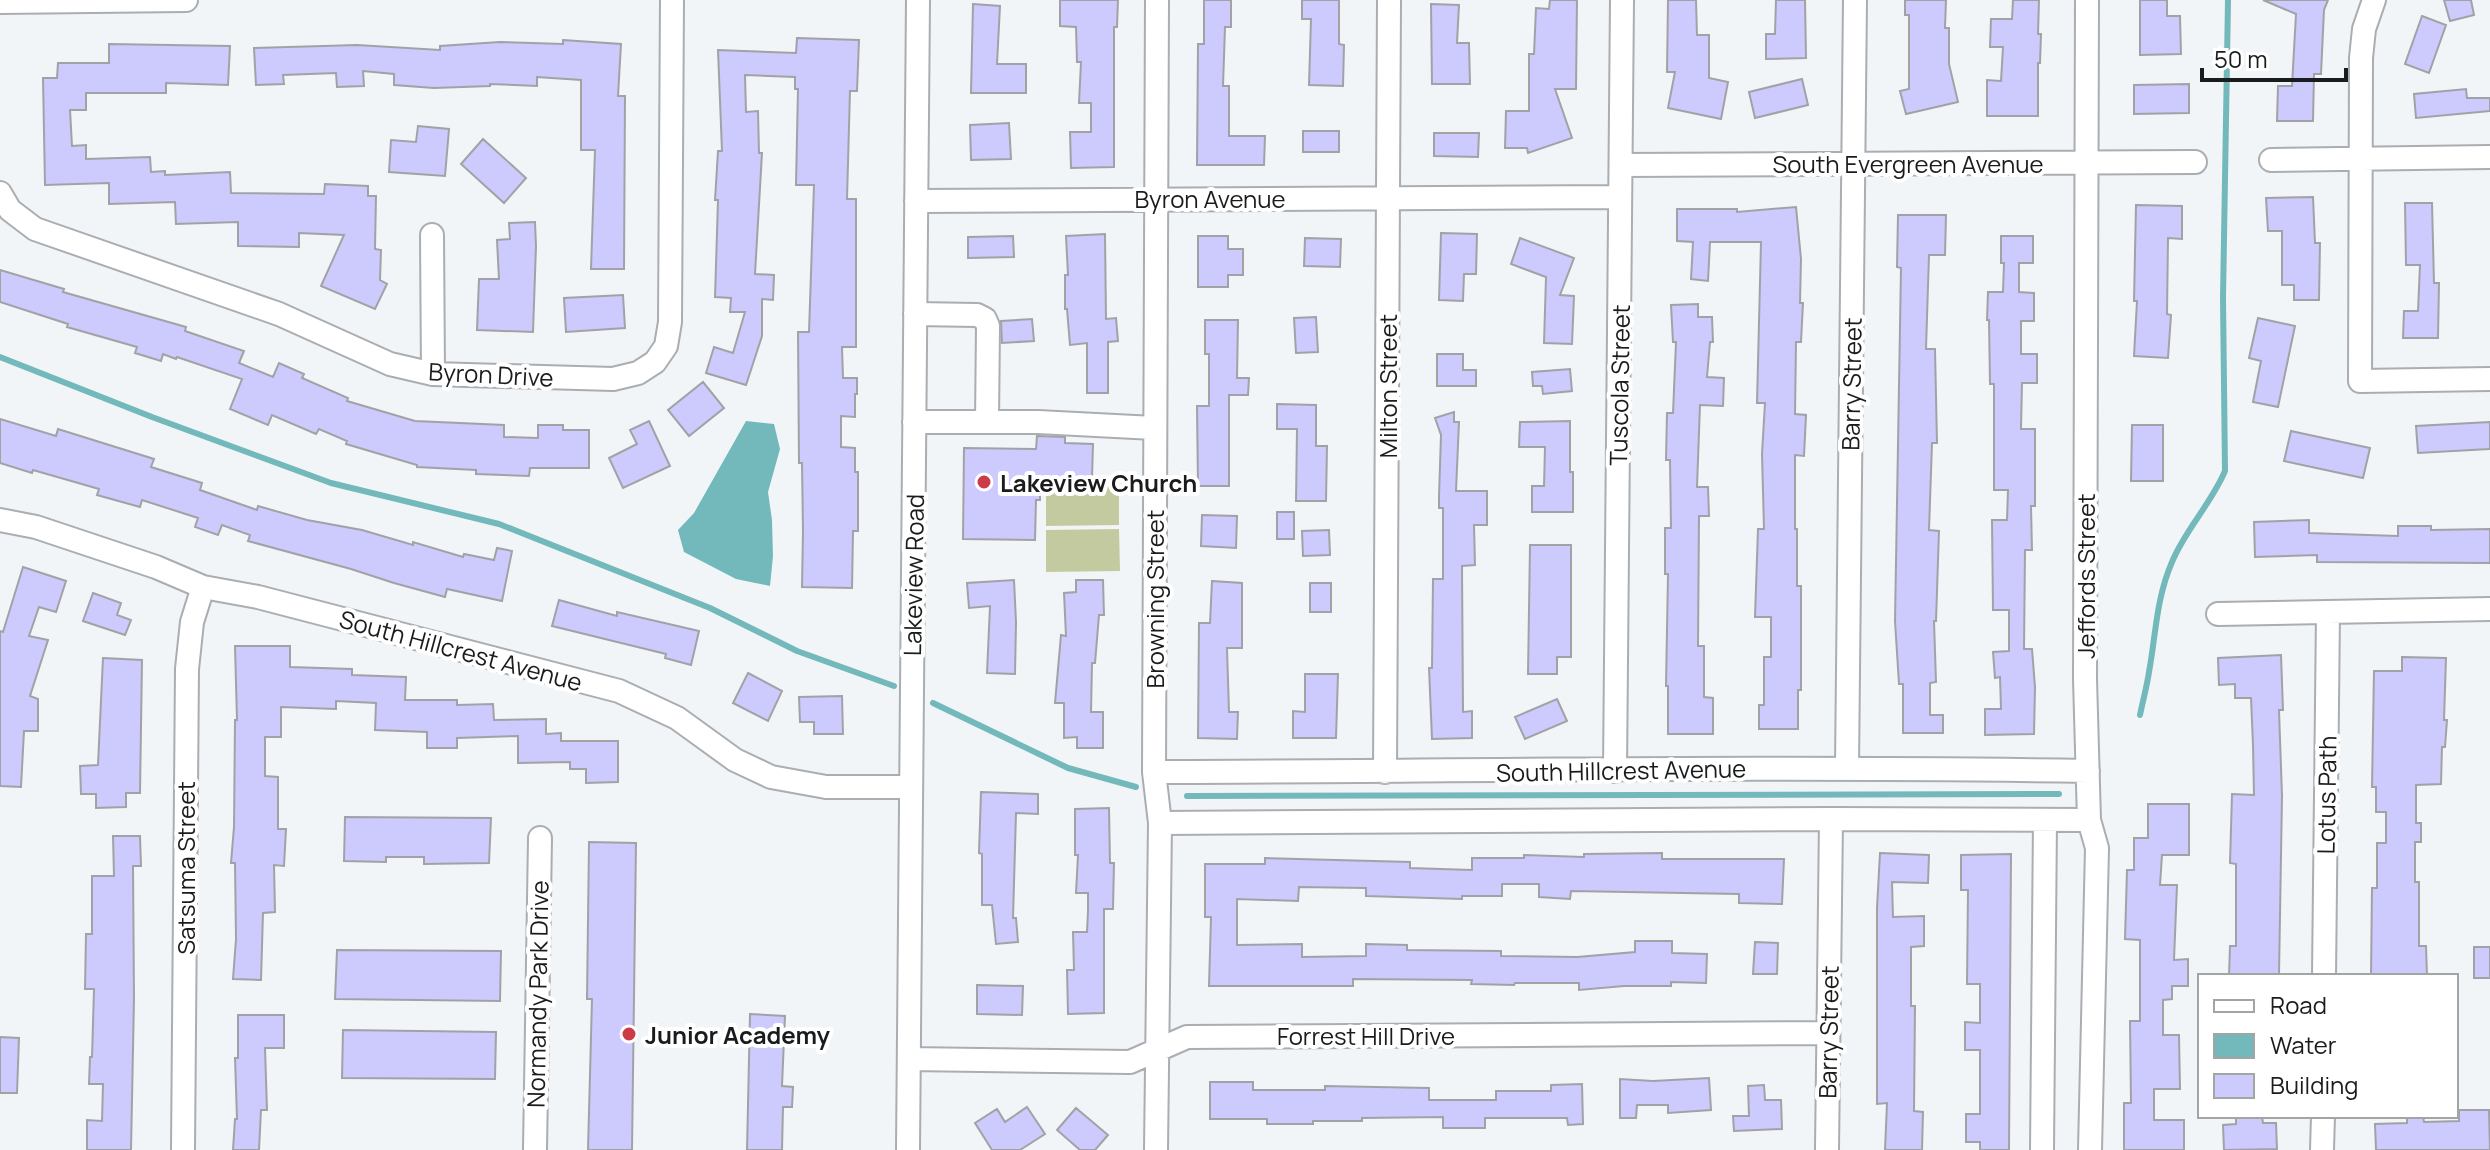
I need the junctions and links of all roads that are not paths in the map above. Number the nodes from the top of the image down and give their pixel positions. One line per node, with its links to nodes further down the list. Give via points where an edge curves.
1 (186, 0): 10 (street)
2 (672, 0): 25 (street, Byron Drive, via 666,346 638,373 613,379)
3 (918, 0): 22 (street, Lakeview Road)
4 (1157, 0): 21 (street, Browning Street)
5 (1389, 0): 19 (street, Milton Street)
6 (1622, 0): 17 (street, Tuscola Street)
7 (1855, 0): 16 (street, Barry Street)
8 (2087, 0): 14 (street, Jeffords Street)
9 (2374, 0): 12 (street, via 2361,58)
10 (0, 2)
11 (2490, 157): 12 (street)
12 (2361, 159): 13 (street); 26 (street, via 2360,381)
13 (2271, 160)
14 (2086, 162): 15 (street, South Evergreen Avenue); 16 (street, South Evergreen Avenue); 37 (street, Jeffords Street)
15 (2195, 162)
16 (1853, 163): 17 (street, South Evergreen Avenue); 35 (street, Barry Street)
17 (1621, 165): 20 (street, Tuscola Street)
18 (0, 193): 25 (street, Byron Drive, via 10,210 35,229 279,314 390,364)
19 (1387, 197): 20 (street, Byron Avenue); 21 (street, Byron Avenue); 39 (street, Milton Street)
20 (1620, 197): 36 (street, Tuscola Street)
21 (1155, 199): 22 (street, Byron Avenue); 29 (street, Browning Street)
22 (916, 201): 24 (street, Lakeview Road)
23 (432, 235): 25 (street)
24 (915, 314): 27 (street, Lakeview Road); 28 (street, via 985,319)
25 (433, 374)
26 (2490, 379)
27 (914, 422): 28 (street); 40 (street, Lakeview Road)
28 (987, 422): 29 (street)
29 (1154, 428): 38 (street, Browning Street)
30 (0, 520): 31 (street, South Hillcrest Avenue, via 36,527)
31 (203, 587): 40 (street, South Hillcrest Avenue, via 619,691 677,718 735,760 771,777 826,787); 51 (street, Satsuma Street, via 192,622 187,669)
32 (2490, 609): 33 (street)
33 (2328, 613): 34 (street); 46 (street, Lotus Path)
34 (2218, 614)
35 (1847, 767): 36 (street, South Hillcrest Avenue); 37 (street, South Hillcrest Avenue)
36 (1615, 771): 39 (street, South Hillcrest Avenue)
37 (2088, 771): 43 (street, Jeffords Street)
38 (1154, 772): 39 (street, South Hillcrest Avenue); 44 (street, Browning Street)
39 (1385, 772)
40 (910, 787): 49 (street, Lakeview Road)
41 (1831, 819): 42 (street, South Hillcrest Avenue); 44 (street, South Hillcrest Avenue); 47 (street, Barry Street)
42 (2045, 820): 43 (street, South Hillcrest Avenue); 56 (street)
43 (2089, 820): 57 (street, Jeffords Street, via 2097,848)
44 (1160, 823): 48 (street, Browning Street)
45 (540, 838): 52 (street, Normandy Park Drive)
46 (2324, 974)
47 (1828, 1033): 48 (street, Forrest Hill Drive, via 1187,1037); 55 (street, Barry Street)
48 (1158, 1050): 49 (street, Forrest Hill Drive, via 1130,1062); 54 (street, Browning Street)
49 (909, 1059): 53 (street, Lakeview Road)
50 (2323, 1118): 58 (street)
51 (183, 1150)
52 (535, 1150)
53 (908, 1150)
54 (1156, 1150)
55 (1827, 1150)
56 (2042, 1150)
57 (2090, 1150)
58 (2322, 1150)

